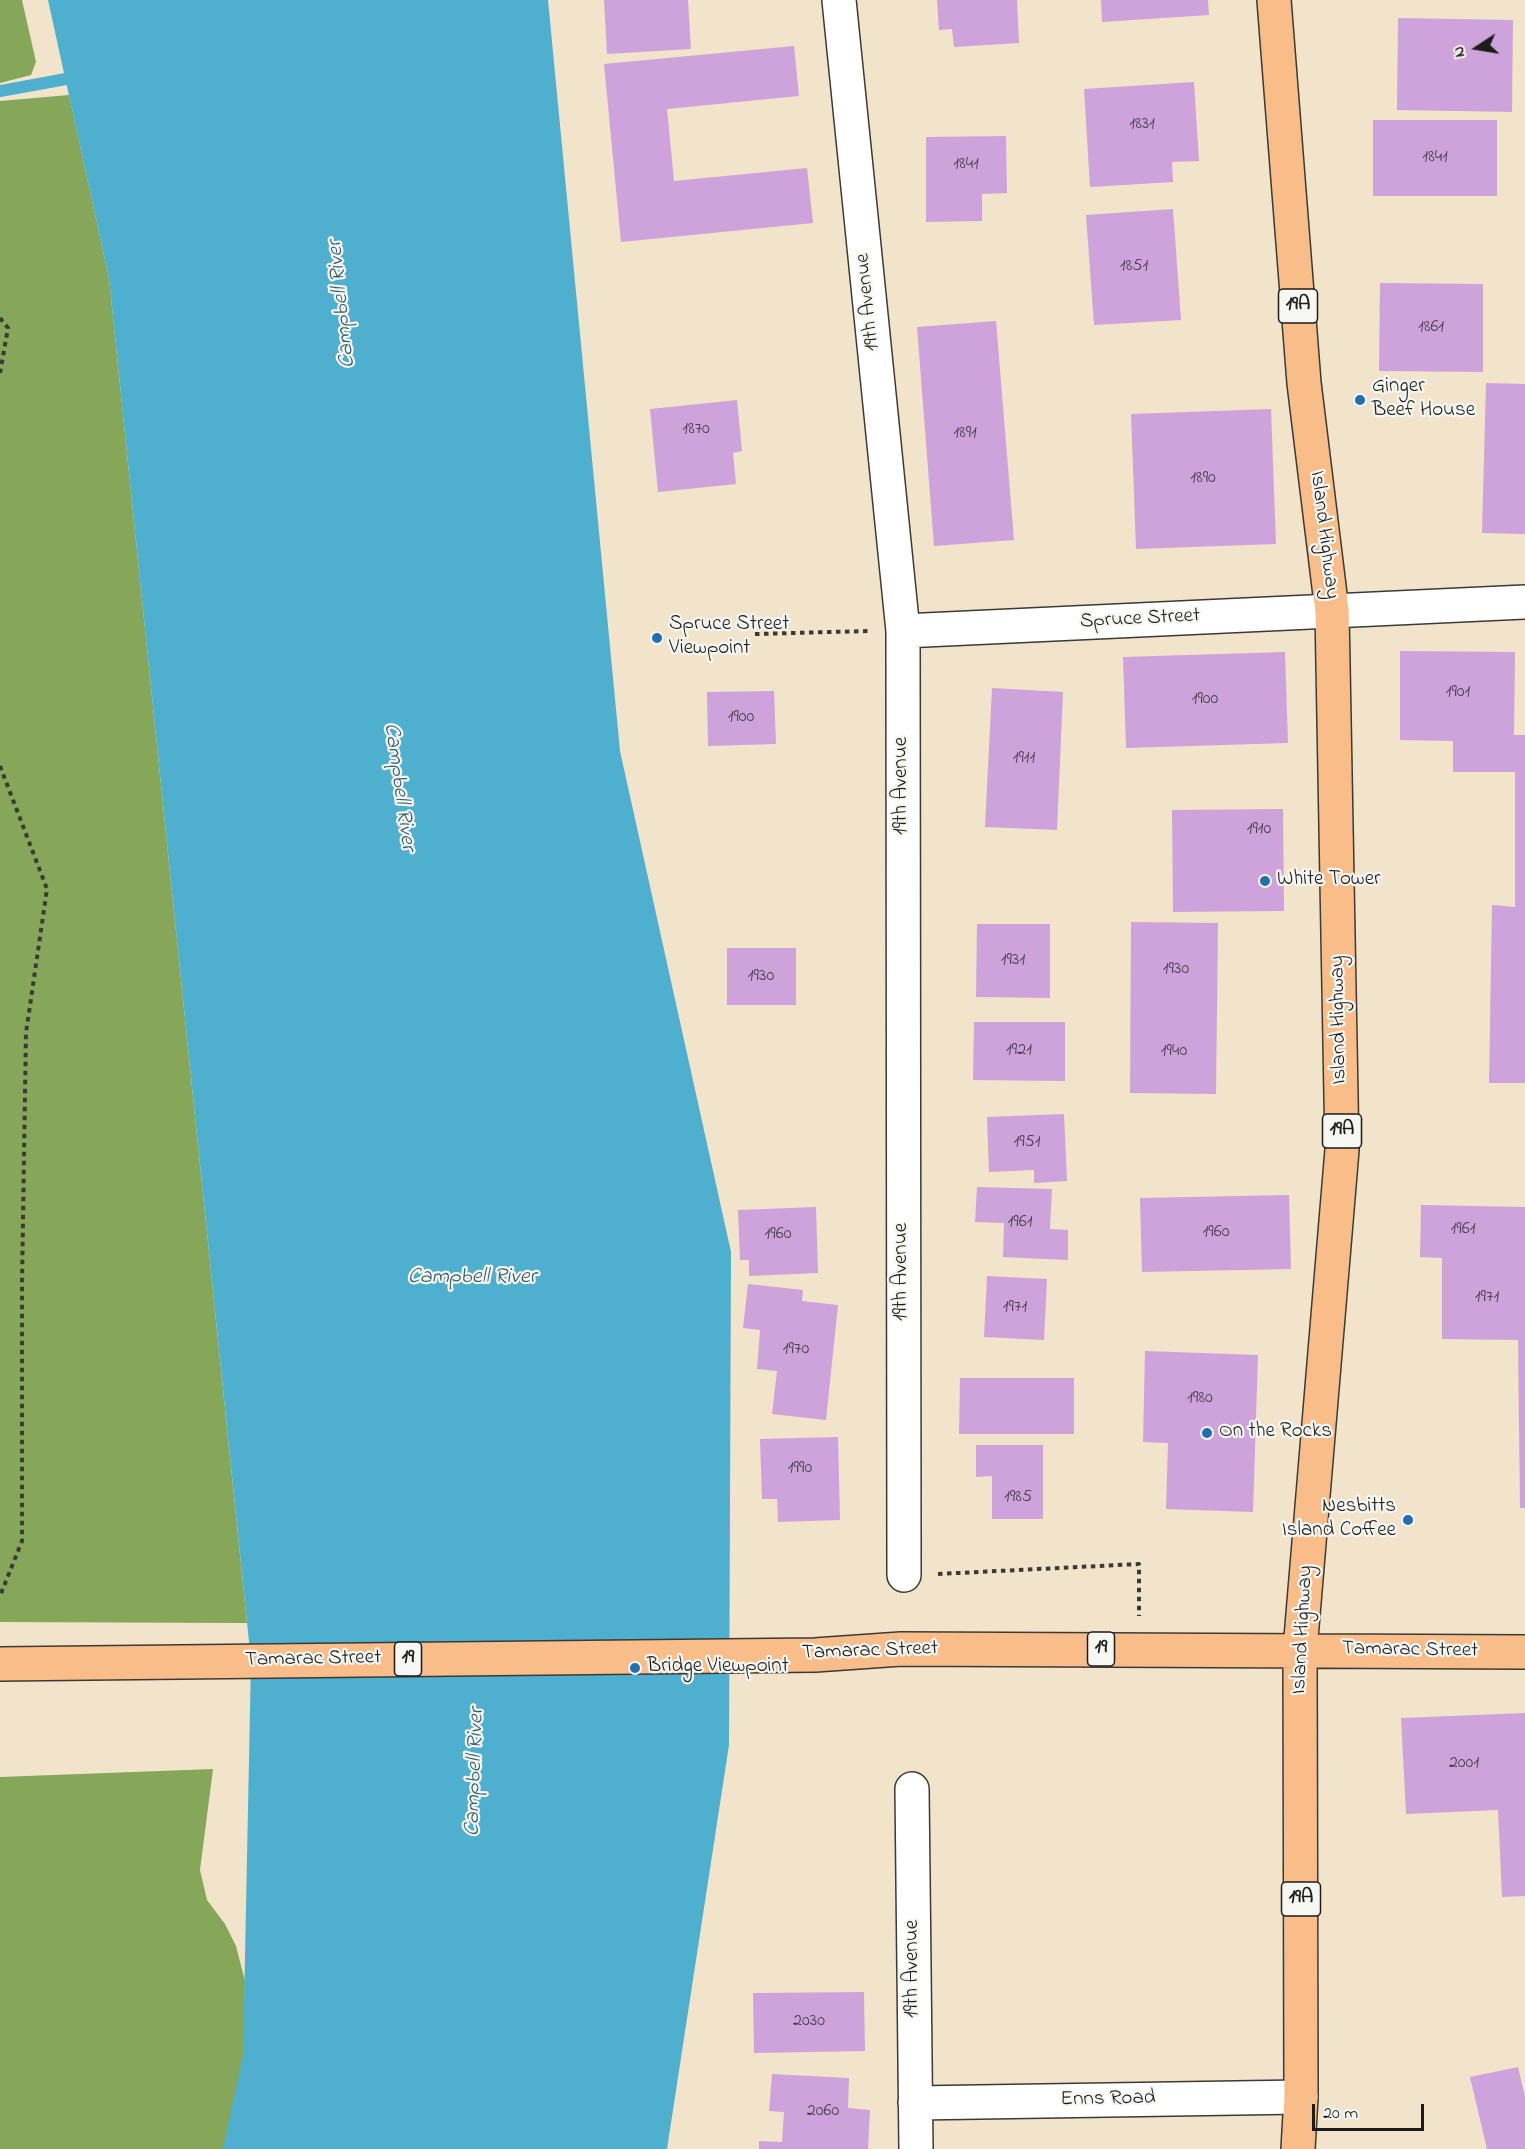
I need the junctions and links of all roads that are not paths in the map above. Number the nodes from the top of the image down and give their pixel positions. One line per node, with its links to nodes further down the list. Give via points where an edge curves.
1 (839, 0): 5 (street, 19th Avenue)
2 (1274, 0): 4 (main road, Island Highway / 19A, via 1304,383)
3 (1525, 602): 4 (street, Spruce Street)
4 (1332, 611): 5 (street, Spruce Street); 7 (main road, Island Highway / 19A, via 1342,1150)
5 (903, 631): 6 (street, 19th Avenue)
6 (904, 1575)
7 (1300, 1650): 8 (main road, Tamarac Street / 19); 9 (main road, Tamarac Street / 19, via 901,1648 815,1655); 11 (main road, Island Highway / 19A)
8 (1525, 1652)
9 (0, 1664)
10 (912, 1789): 12 (street, 19th Avenue)
11 (1301, 2097): 12 (street, Enns Road); 14 (main road, Island Highway / 19A)
12 (915, 2103): 13 (street, 19th Avenue)
13 (916, 2149)
14 (1298, 2149)

